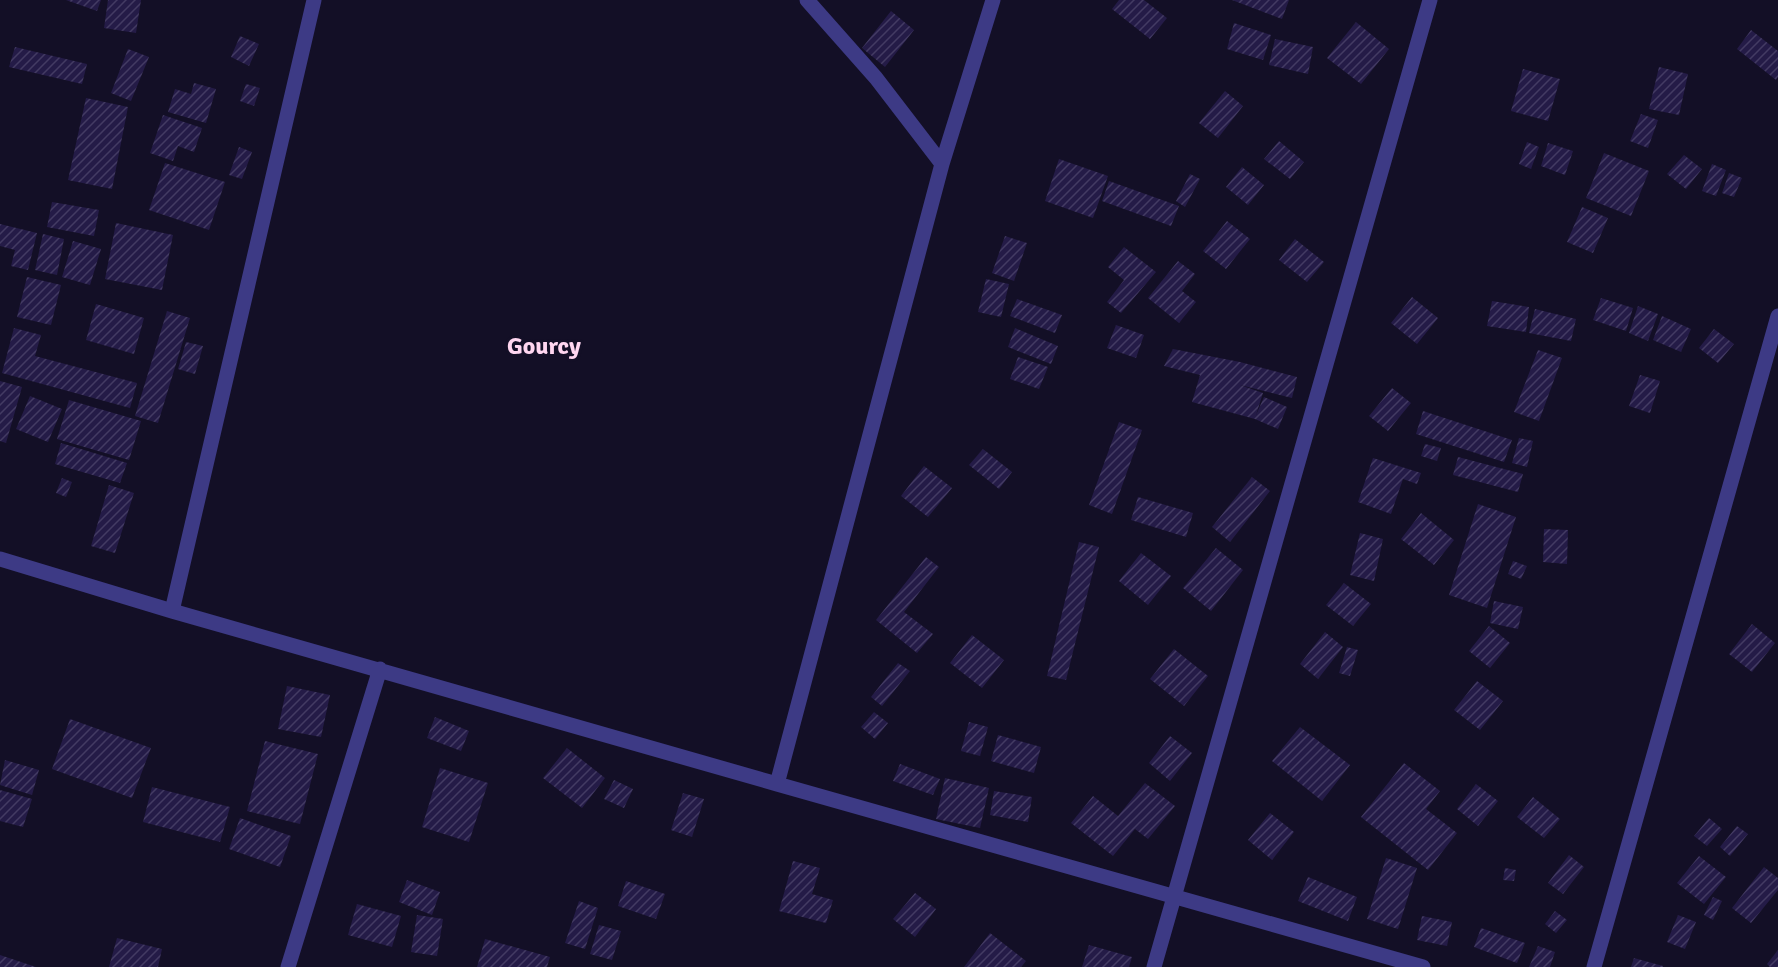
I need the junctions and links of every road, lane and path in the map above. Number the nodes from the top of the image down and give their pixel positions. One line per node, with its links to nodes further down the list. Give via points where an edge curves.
1 (314, 0): 8 (street)
2 (807, 0): 5 (street, via 876,78)
3 (993, 0): 5 (street)
4 (1430, 0): 11 (street)
5 (942, 164): 10 (street)
6 (1778, 316): 15 (street)
7 (0, 559): 8 (street)
8 (172, 611): 9 (street)
9 (380, 669): 10 (street); 12 (street)
10 (777, 784): 11 (street)
11 (1174, 897): 13 (street); 14 (street)
12 (288, 967)
13 (1154, 967)
14 (1423, 967)
15 (1594, 967)

